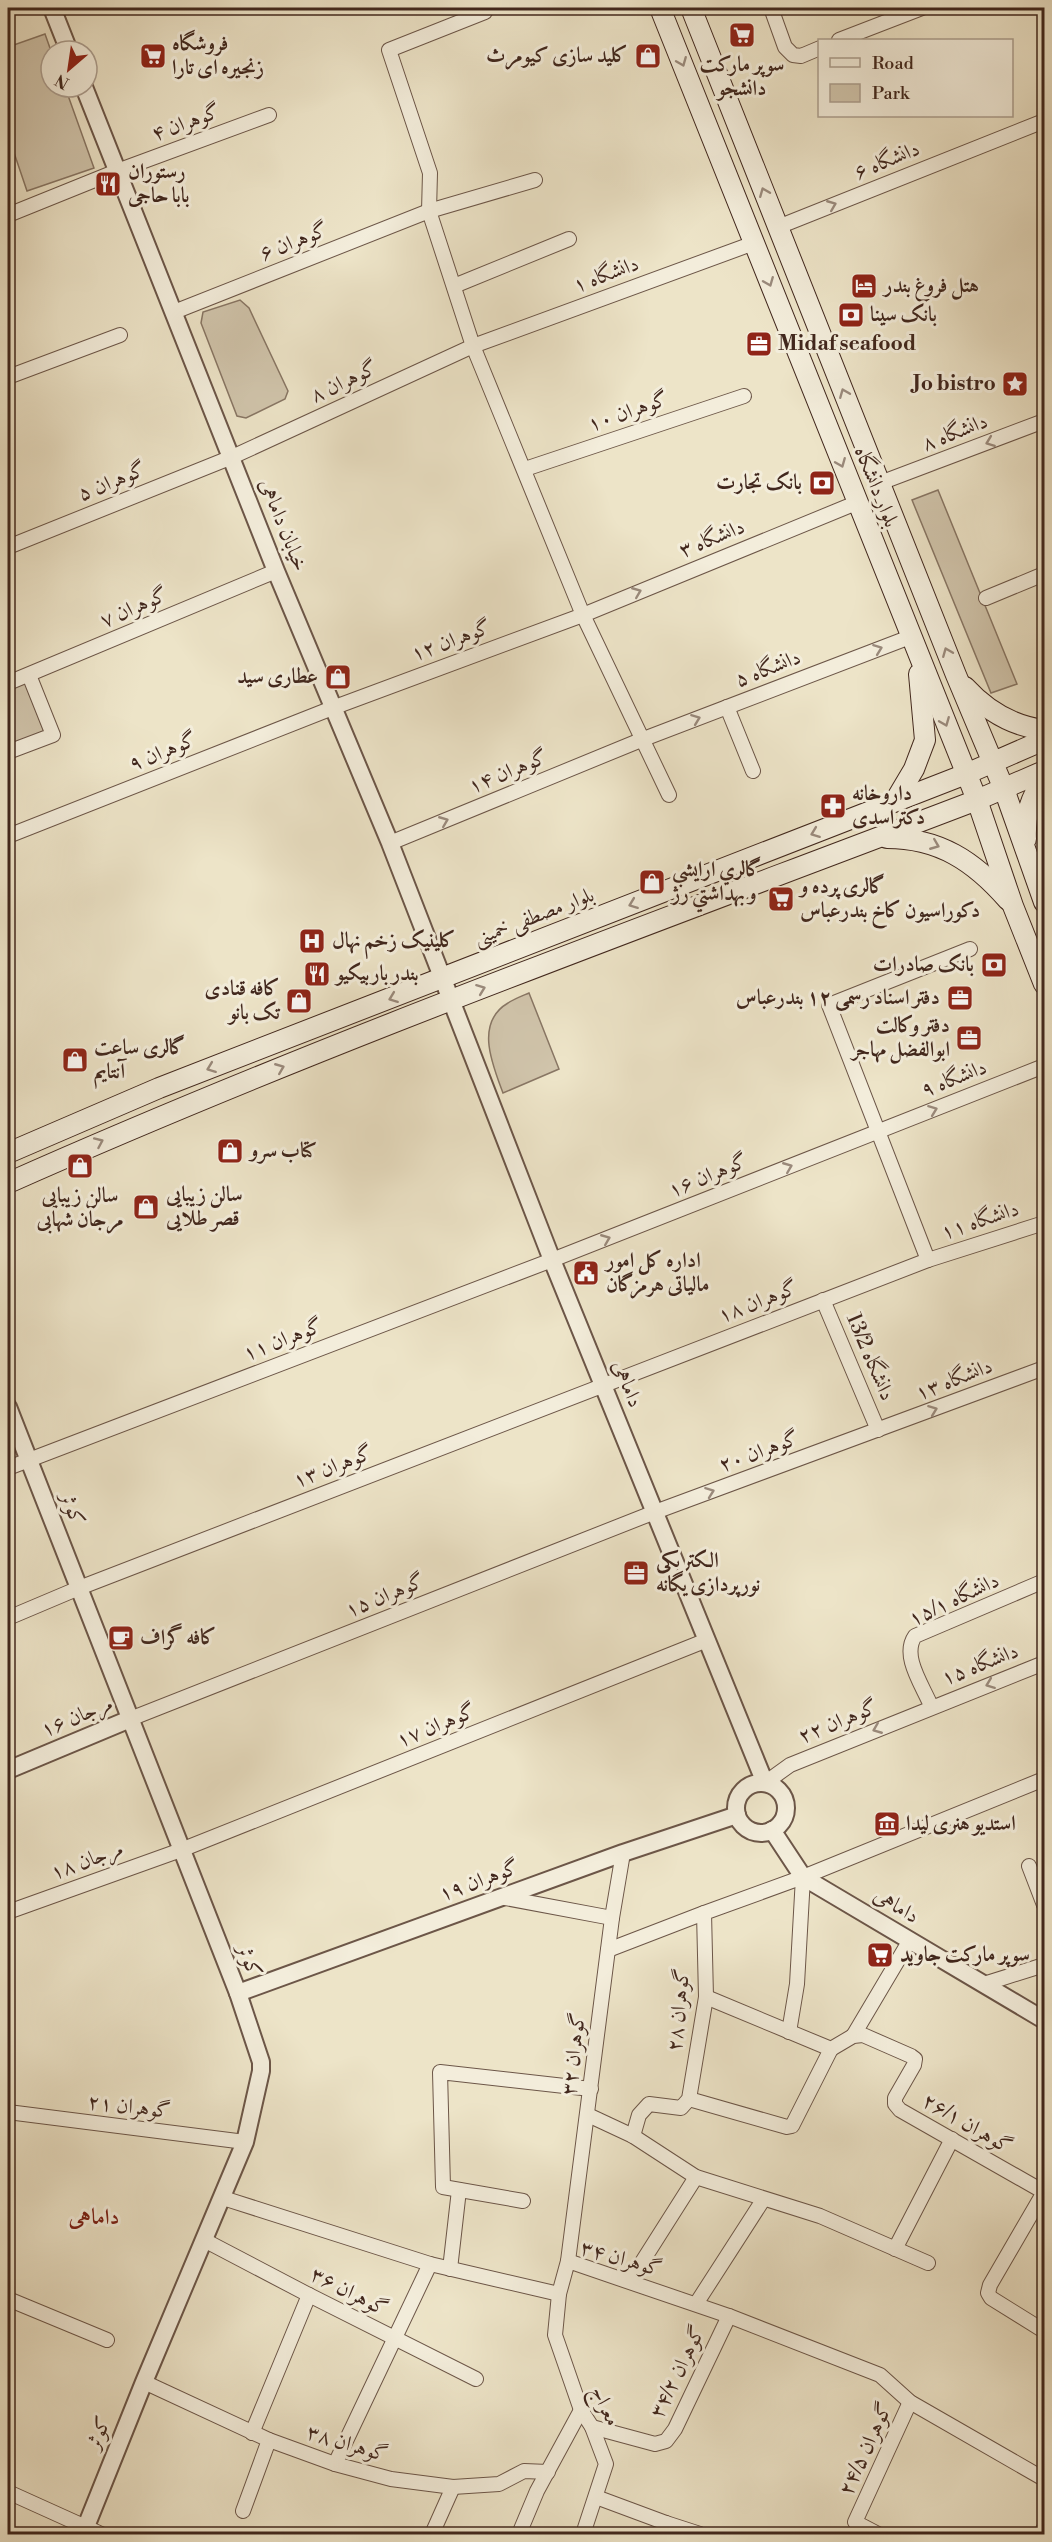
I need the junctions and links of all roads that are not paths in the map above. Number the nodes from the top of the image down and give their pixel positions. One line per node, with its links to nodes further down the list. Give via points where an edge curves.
1 (660, 8): 19 (main road, بلوار دانشگاه, one-way to 19)
2 (692, 8): 17 (main road, بلوار دانشگاه, one-way to 2)
3 (771, 8): 9 (street, via 785,47 793,55)
4 (922, 8): 8 (street)
5 (57, 9): 7 (street)
6 (485, 12): 15 (street, via 389,50 430,173)
7 (66, 39)
8 (842, 39)
9 (818, 48)
10 (89, 99): 13 (street, خیابان داماهی)
11 (269, 115): 13 (street, گوهران ۴)
12 (1044, 121): 17 (street, دانشگاه ۶, one-way to 12)
13 (117, 171): 16 (street, گوهران ۴); 21 (street, خیابان داماهی)
14 (536, 180): 15 (street, گوهران ۶)
15 (429, 211): 20 (street); 21 (street, گوهران ۶)
16 (8, 215)
17 (778, 227): 29 (main road, بلوار دانشگاه, one-way to 17)
18 (569, 239): 20 (street)
19 (754, 243): 23 (street, دانشگاه ۱); 30 (main road, بلوار دانشگاه, one-way to 30)
20 (454, 286): 23 (street)
21 (174, 312): 27 (street, خیابان داماهی)
22 (120, 335): 24 (street)
23 (474, 346): 27 (street, گوهران ۸); 28 (street)
24 (8, 377)
25 (744, 396): 28 (street, گوهران ۱۰)
26 (1044, 421): 29 (street, دانشگاه ۸, one-way to 29)
27 (232, 457): 31 (street, گوهران ۵); 32 (street, خیابان داماهی)
28 (525, 469): 35 (street)
29 (879, 483): 38 (main road, بلوار دانشگاه, one-way to 29)
30 (856, 503): 35 (street, دانشگاه ۳, one-way to 30); 36 (main road, بلوار دانشگاه)
31 (8, 547)
32 (276, 571): 37 (street, گوهران ۷); 40 (street, خیابان داماهی)
33 (1044, 574): 34 (street)
34 (986, 598)
35 (583, 615): 40 (street, گوهران ۱۲); 43 (street)
36 (914, 645): 41 (street, دانشگاه ۵, one-way to 36); 49 (main road, بلوار دانشگاه, one-way to 49); 54 (main road, via 925,740)
37 (29, 675): 39 (street, گوهران ۷); 45 (street, via 53,735)
38 (958, 679): 42 (main road, via 1000,717); 46 (main road, بلوار دانشگاه)
39 (8, 683)
40 (335, 707): 55 (street, گوهران ۹); 57 (street, خیابان داماهی)
41 (727, 707): 43 (street, دانشگاه ۵, one-way to 41); 47 (street)
42 (1044, 730)
43 (641, 740): 52 (street); 57 (street, گوهران ۱۴, one-way to 43)
44 (1044, 740): 46 (main road, بلوار مصطفی خمینی)
45 (8, 752)
46 (993, 762): 49 (main road, بلوار مصطفی خمینی); 51 (main road, بلوار دانشگاه)
47 (753, 771)
48 (1044, 771): 51 (main road)
49 (966, 774): 53 (main road, بلوار دانشگاه); 54 (main road, بلوار مصطفی خمینی)
50 (1044, 779): 58 (main road, via 1027,812 1026,836)
51 (1004, 789): 53 (main road); 58 (main road, بلوار دانشگاه)
52 (669, 795)
53 (977, 800): 56 (main road); 60 (main road, بلوار دانشگاه)
54 (895, 801): 62 (main road, بلوار مصطفی خمینی, one-way to 62)
55 (8, 836)
56 (878, 838): 60 (main road, one-way to 60, via 918,840 948,851 993,883); 64 (main road, one-way to 56)
57 (390, 843): 62 (street, خیابان داماهی)
58 (1033, 874): 59 (main road, بلوار دانشگاه)
59 (1044, 902)
60 (1014, 906): 63 (main road, بلوار دانشگاه)
61 (970, 949): 66 (street, via 830,1005)
62 (444, 978): 64 (street, خیابان داماهی); 67 (main road, بلوار مصطفی خمینی, one-way to 67, via 159,1088)
63 (1044, 984)
64 (451, 1000): 68 (main road, one-way to 64, via 160,1115); 70 (street, داماهی)
65 (1044, 1066): 66 (street, دانشگاه ۹, one-way to 65)
66 (879, 1131): 70 (street, گوهران ۱۶, one-way to 66); 71 (street)
67 (8, 1153)
68 (8, 1183)
69 (1044, 1223): 71 (street, دانشگاه ۱۱)
70 (552, 1260): 74 (street, داماهی); 77 (street, گوهران ۱۱)
71 (928, 1260): 72 (street, گوهران ۱۸)
72 (823, 1300): 74 (street, گوهران ۱۸); 76 (street, دانشگاه 13/2)
73 (1044, 1368): 76 (street, دانشگاه ۱۳, one-way to 73)
74 (603, 1384): 79 (street, داماهی); 81 (street, گوهران ۱۳)
75 (8, 1407): 77 (street, کوثر)
76 (878, 1430): 79 (street, گوهران ۲۰, one-way to 76)
77 (29, 1460): 78 (street, گوهران ۱۱); 81 (street, کوثر)
78 (8, 1468)
79 (655, 1512): 83 (street, داماهی); 86 (street, گوهران ۱۵)
80 (1044, 1581): 85 (street, دانشگاه ۱۵/۱, via 915,1636 909,1653)
81 (79, 1588): 82 (street, گوهران ۱۳); 86 (street, کوثر)
82 (8, 1618)
83 (707, 1640): 89 (street, داماهی); 92 (street, گوهران ۱۷)
84 (1044, 1663): 85 (street, دانشگاه ۱۵, one-way to 85)
85 (931, 1706): 89 (street, گوهران ۲۲, one-way to 89, via 790,1765)
86 (130, 1719): 87 (street, مرجان ۱۶); 92 (street, کوثر)
87 (8, 1770)
88 (1044, 1779): 95 (street)
89 (765, 1784): 90 (street, via 751,1785 740,1794); 91 (street, via 775,1787 786,1804 785,1815)
90 (737, 1815): 91 (street, via 751,1830); 93 (street, گوهران ۱۹)
91 (772, 1830): 95 (street, داماهی)
92 (181, 1850): 98 (street, مرجان ۱۸); 105 (street, کوثر)
93 (623, 1853): 96 (street, گوهران ۱۹); 100 (street, گوهران ۳۲)
94 (1029, 1866): 97 (street)
95 (803, 1877): 99 (street); 101 (street, داماهی); 108 (street, via 797,1983)
96 (500, 1898): 100 (street); 105 (street, گوهران ۱۹)
97 (1044, 1905)
98 (8, 1912)
99 (704, 1913): 102 (street); 106 (street, گوهران ۲۸)
100 (612, 1918): 102 (street, گوهران ۳۲)
101 (910, 1940): 104 (street, داماهی); 109 (street)
102 (608, 1950): 111 (street, گوهران ۳۲)
103 (1044, 1965): 104 (street)
104 (984, 1984): 107 (street, داماهی)
105 (238, 1993): 117 (street, کوثر, via 261,2062)
106 (706, 1997): 108 (street); 112 (street, گوهران ۲۸)
107 (1044, 2020)
108 (789, 2032): 110 (street)
109 (853, 2036): 110 (street); 116 (street, گوهران ۲۶/۱, via 872,2037 915,2059 895,2104)
110 (831, 2049): 112 (street, via 792,2126)
111 (591, 2089): 114 (street, گوهران ۳۲); 119 (street, via 440,2072 443,2187)
112 (688, 2099): 115 (street, via 681,2108 649,2104 639,2115)
113 (8, 2112): 117 (street, گوهران ۲۱)
114 (588, 2115): 115 (street); 126 (street, گوهران ۳۲)
115 (633, 2136): 118 (street)
116 (952, 2139): 120 (street, گوهران ۲۶/۱); 125 (street)
117 (244, 2142): 121 (street, کوثر)
118 (696, 2177): 122 (street); 130 (street)
119 (459, 2190): 123 (street); 129 (street)
120 (1044, 2192): 136 (street, via 988,2293)
121 (223, 2198): 124 (street, کوثر); 128 (street)
122 (763, 2200): 125 (street, via 820,2216); 134 (street)
123 (523, 2201)
124 (204, 2240): 132 (street, گوهران ۳۶); 140 (street, کوثر)
125 (895, 2249): 127 (street)
126 (568, 2261): 130 (street, گوهران ۳۴); 131 (street, گوهران ۳۴)
127 (928, 2263)
128 (430, 2264): 129 (street); 137 (street)
129 (450, 2269): 131 (street)
130 (630, 2281): 134 (street, گوهران ۳۴)
131 (559, 2294): 142 (street, معراج, via 555,2335)
132 (309, 2295): 137 (street, گوهران ۳۶); 144 (street)
133 (8, 2299): 138 (street)
134 (696, 2304): 135 (street, گوهران ۳۴)
135 (729, 2316): 141 (street, گوهران ۳۴, via 880,2375); 143 (street, گوهران ۳۴/۲, via 666,2441 655,2444)
136 (1044, 2331)
137 (395, 2338): 139 (street, گوهران ۳۶); 146 (street)
138 (107, 2340)
139 (476, 2379)
140 (144, 2382): 144 (street, گوهران ۳۸); 156 (street, کوثر)
141 (910, 2402): 148 (street, گوهران ۳۴); 153 (street, گوهران ۲۴/۵)
142 (580, 2410): 143 (street, معراج); 147 (street)
143 (592, 2427): 151 (street, معراج, via 606,2464)
144 (252, 2433): 145 (street, گوهران ۳۸)
145 (269, 2440): 146 (street, گوهران ۳۸); 152 (street)
146 (334, 2464): 149 (street, گوهران ۳۸, via 391,2480)
147 (548, 2472): 149 (street, گوهران ۳۸, via 524,2471 499,2484); 158 (street)
148 (1044, 2479)
149 (453, 2487): 157 (street)
150 (8, 2492): 156 (street)
151 (596, 2497): 155 (street); 159 (street, معراج)
152 (243, 2511)
153 (852, 2528): 161 (street, گوهران ۲۴/۵)
154 (1044, 2528): 162 (street)
155 (665, 2529): 160 (street)
156 (90, 2532)
157 (432, 2535)
158 (519, 2535)
159 (583, 2535)
160 (700, 2535)
161 (878, 2535)
162 (1041, 2535)

